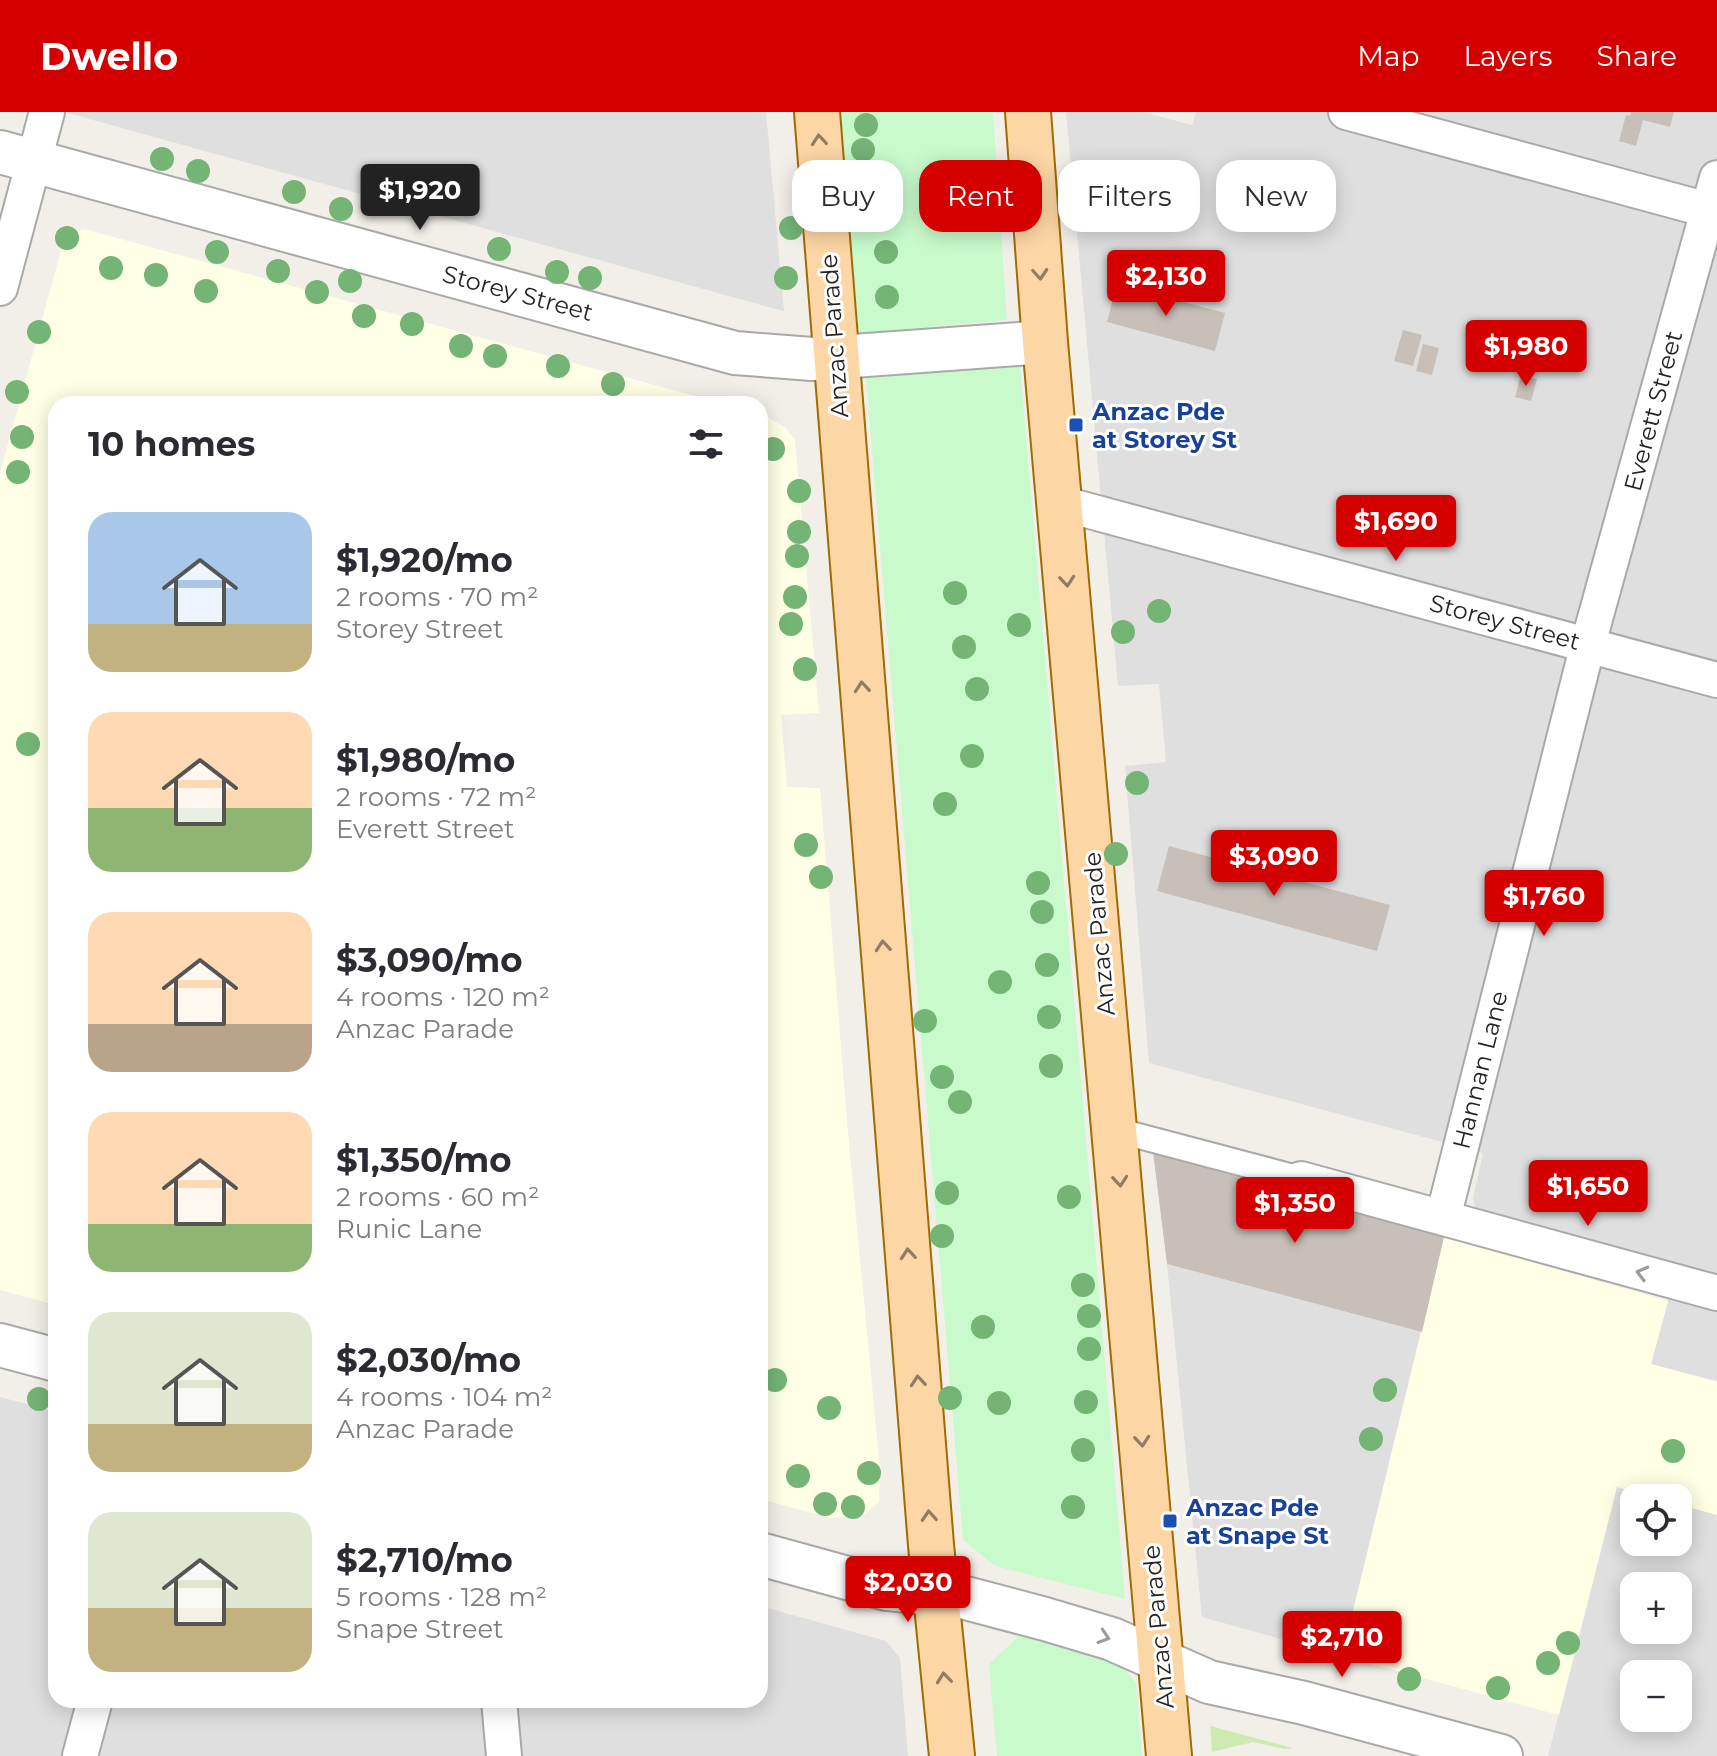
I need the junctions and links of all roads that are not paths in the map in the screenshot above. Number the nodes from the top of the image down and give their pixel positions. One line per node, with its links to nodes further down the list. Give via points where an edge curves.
1 (47, 112): 5 (street)
2 (817, 112): 9 (main road, Anzac Parade, one-way to 2)
3 (1028, 112): 8 (main road, Anzac Parade, one-way to 8)
4 (1346, 112): 6 (street)
5 (17, 157): 7 (street); 9 (street, Storey Street, via 735,353)
6 (1713, 194): 11 (street, Everett Street)
7 (0, 288)
8 (1045, 342): 9 (street, Storey Street); 10 (main road, Anzac Parade)
9 (837, 358): 20 (main road, Anzac Parade, one-way to 9)
10 (1060, 503): 11 (street, Storey Street); 13 (main road, Anzac Parade, one-way to 13)
11 (1588, 644): 12 (street, Storey Street); 15 (street, Hannan Lane)
12 (1717, 680)
13 (1116, 1130): 14 (street); 21 (main road, Anzac Parade, one-way to 21)
14 (1301, 1179): 15 (street)
15 (1443, 1218): 16 (street, one-way to 15)
16 (1717, 1293)
17 (0, 1345): 18 (street)
18 (48, 1358)
19 (768, 1556): 20 (street, via 887,1589)
20 (936, 1594): 21 (street, one-way to 21, via 1099,1635); 26 (main road, Anzac Parade, one-way to 20)
21 (1161, 1661): 27 (main road, Anzac Parade); 28 (street, via 1209,1682)
22 (93, 1708): 24 (street)
23 (500, 1708): 25 (street)
24 (80, 1756)
25 (504, 1756)
26 (952, 1756)
27 (1169, 1756)
28 (1501, 1756)

